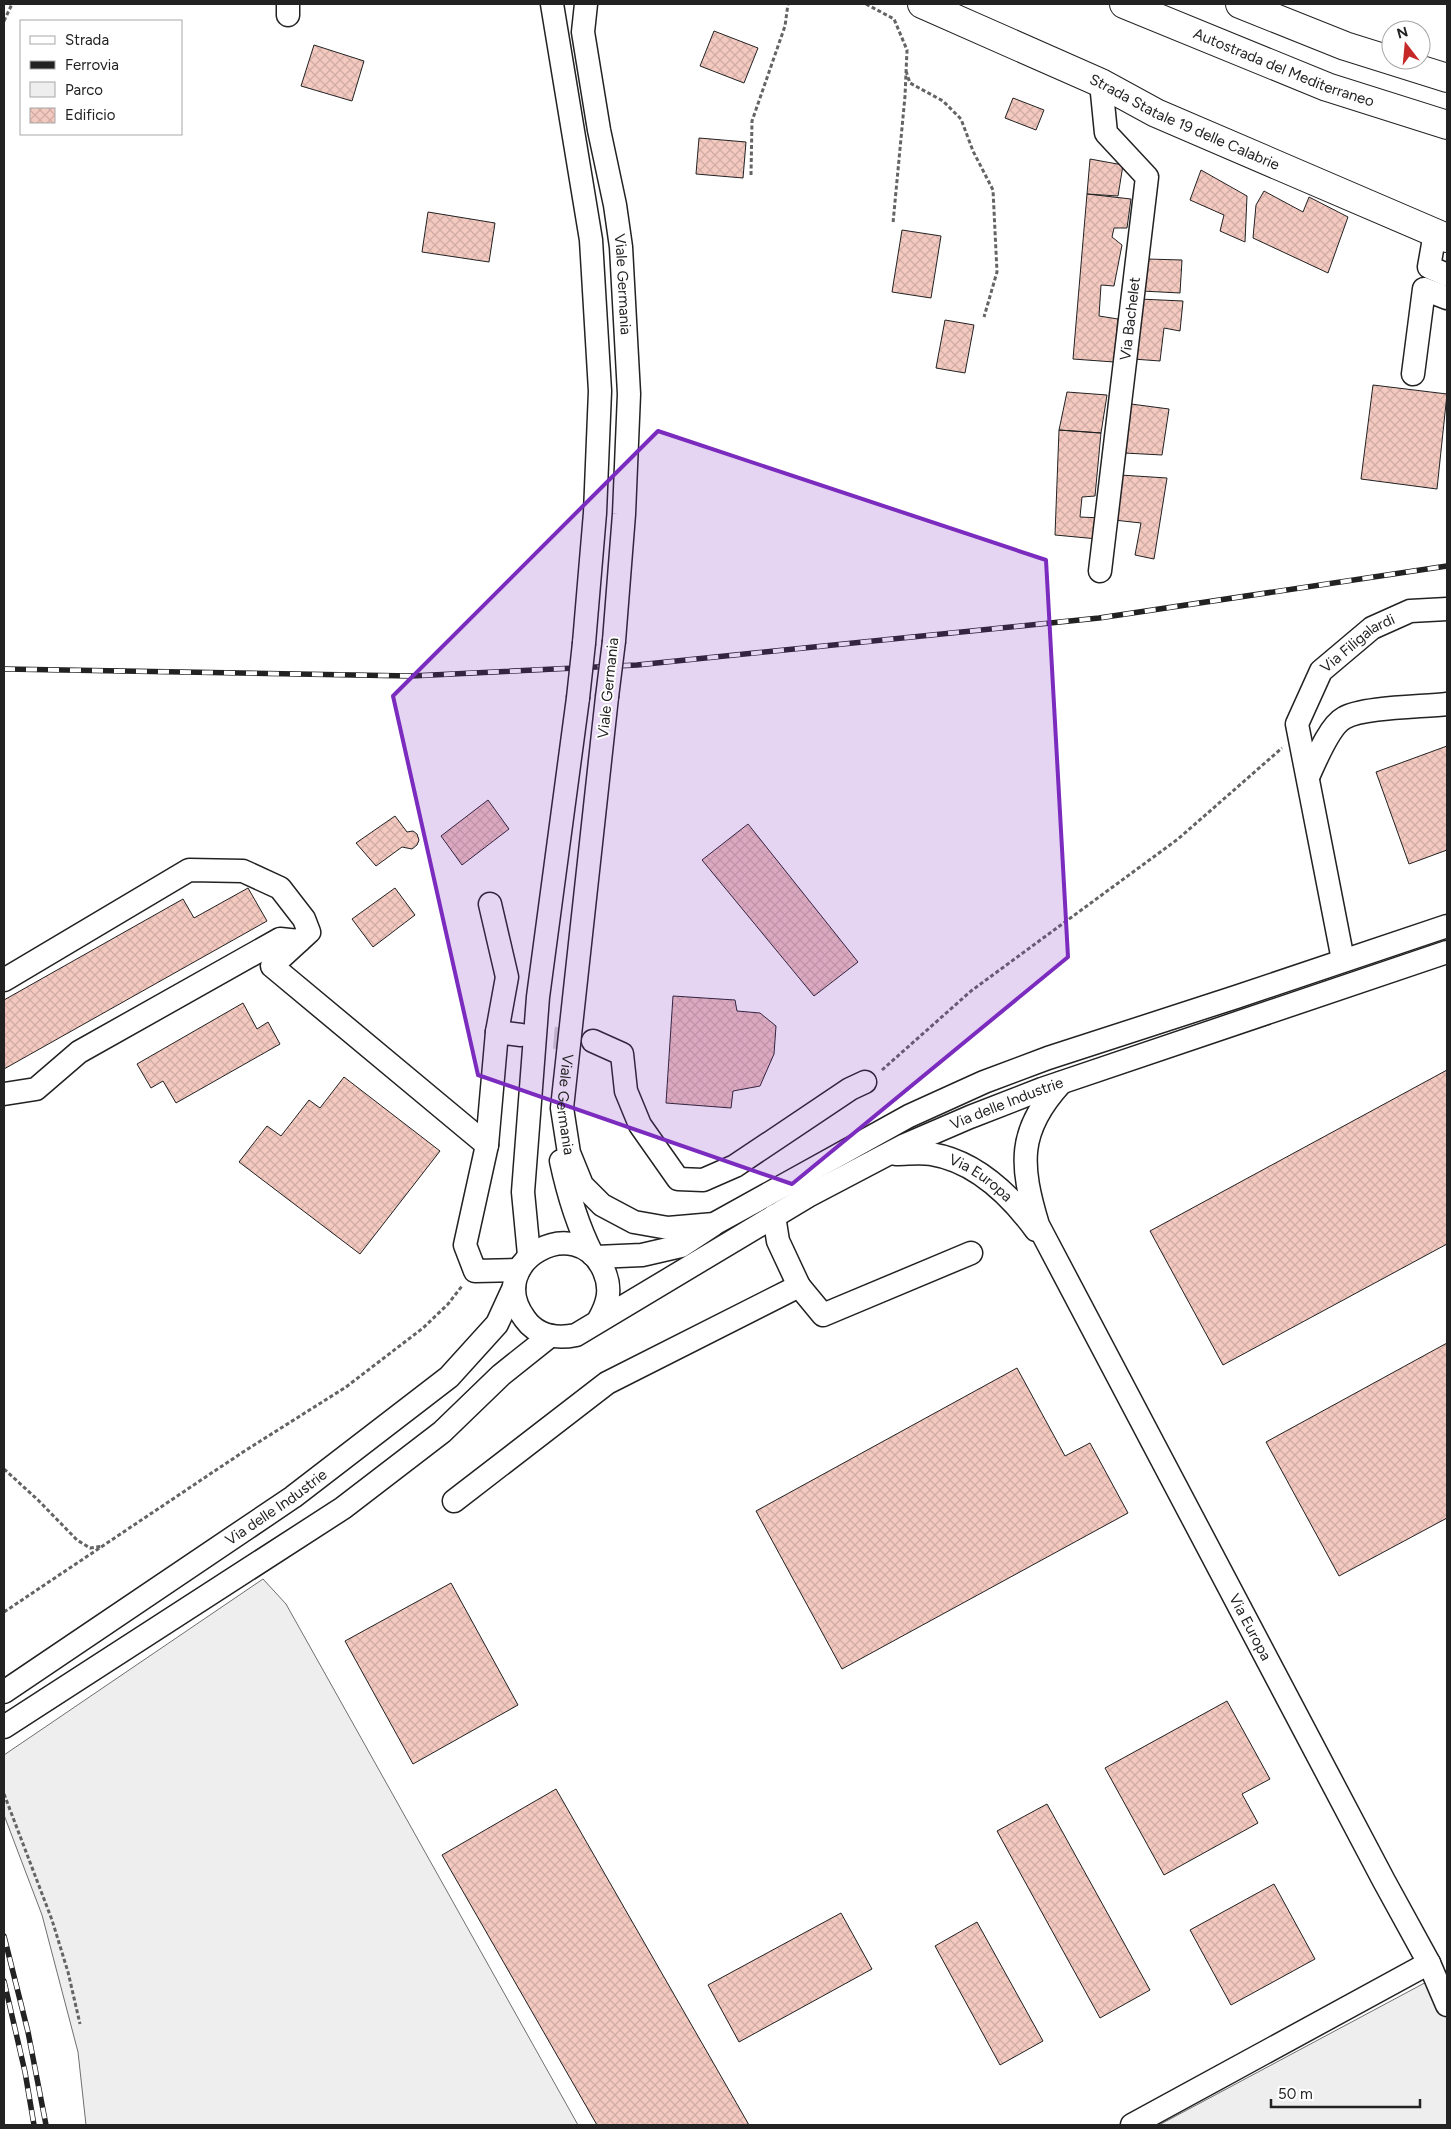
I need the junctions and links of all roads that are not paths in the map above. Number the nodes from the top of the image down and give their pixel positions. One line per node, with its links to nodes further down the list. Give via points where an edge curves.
1 (552, 4): 38 (street, Viale Germania, bridge, via 591,240 600,391 595,513 584,642 538,996 523,1192)
2 (586, 4): 29 (street, Viale Germania, bridge, via 583,32 621,247 629,394 614,641)
3 (922, 4): 7 (main road, Strada Statale 19 delle Calabrie)
4 (1124, 4): 8 (main road, Autostrada del Mediterraneo, via 1327,87)
5 (1240, 4): 6 (main road, via 1345,46)
6 (1447, 78)
7 (1101, 83): 9 (main road, Strada Statale 19 delle Calabrie, via 1156,113); 13 (street, Via Bachelet, via 1106,133 1147,177)
8 (1447, 125)
9 (1441, 235): 10 (street, via 1429,267)
10 (1447, 275)
11 (1447, 298): 12 (street, via 1424,289)
12 (1413, 374)
13 (1100, 571)
14 (1447, 609): 16 (street, Via Filigalardi, via 1410,611 1372,628 1321,671 1297,724)
15 (1447, 704): 16 (street, via 1370,710 1343,718 1325,740)
16 (1308, 777): 21 (street, Via Filigalardi)
17 (490, 904): 23 (street, via 508,977)
18 (1447, 926): 21 (street, Via delle Industrie)
19 (299, 940): 22 (street, via 309,932 304,919 280,888 243,871 189,870); 28 (street, via 280,939 79,1052 36,1089); 30 (street, via 272,966)
20 (1447, 952): 27 (street, Via delle Industrie)
21 (1343, 960): 32 (street, Via delle Industrie, via 984,1082 909,1116)
22 (4, 980)
23 (497, 1032): 24 (street); 30 (street)
24 (521, 1034)
25 (593, 1041): 26 (street, via 622,1054 626,1091 640,1125 678,1179 703,1180 735,1166)
26 (865, 1082)
27 (1062, 1082): 31 (street, Via delle Industrie, via 970,1117); 35 (street, Via Europa, via 1039,1111 1027,1138 1026,1176 1030,1199)
28 (4, 1094)
29 (562, 1108): 34 (street, Viale Germania, via 568,1153 582,1185 602,1205 634,1222 668,1228); 37 (street, via 560,1158 568,1197 579,1229)
30 (487, 1145): 38 (street, via 465,1245 475,1270)
31 (886, 1155): 33 (street, Via delle Industrie); 35 (street, Via Europa, via 931,1154 964,1165 994,1184 1031,1223)
32 (749, 1203): 34 (street, Viale Germania)
33 (774, 1216): 39 (street, via 778,1241); 40 (street, Via delle Industrie)
34 (714, 1224): 37 (street, via 680,1246 642,1255)
35 (1050, 1250): 45 (street, Via Europa)
36 (971, 1253): 39 (street, via 823,1315)
37 (594, 1256): 38 (street, via 581,1247 554,1244 541,1248); 40 (street, via 608,1279 609,1294)
38 (521, 1271): 41 (street, via 515,1300 520,1312 527,1323); 43 (street, Via delle Industrie, via 497,1324 449,1378 293,1497)
39 (799, 1286): 42 (street, via 607,1383)
40 (598, 1321): 41 (street, via 576,1335)
41 (550, 1336): 44 (street, via 501,1375 442,1432 343,1508)
42 (454, 1501)
43 (4, 1692)
44 (4, 1727)
45 (1429, 1963): 46 (street, Via Europa); 47 (street)
46 (1447, 2004)
47 (1132, 2125)

